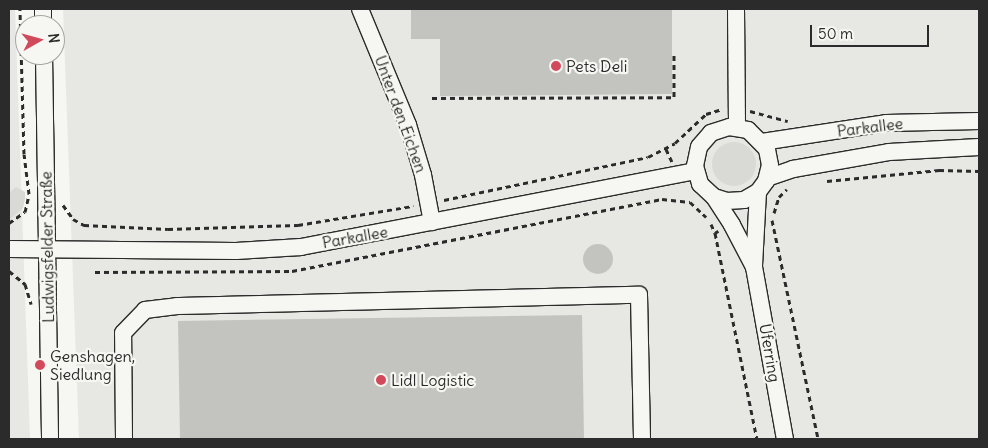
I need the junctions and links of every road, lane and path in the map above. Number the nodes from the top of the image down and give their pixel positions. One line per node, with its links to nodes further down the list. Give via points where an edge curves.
1 (20, 9): 24 (path, via 24,154 29,194 25,212)
2 (360, 9): 20 (street, Unter den Eichen, via 408,125)
3 (736, 9): 7 (street)
4 (674, 54): 6 (path, via 674,96)
5 (44, 65): 30 (street, Ludwigsfelder Straße)
6 (432, 98)
7 (737, 108): 8 (path, via 779,120); 10 (street); 20 (path, via 706,114 675,143 629,163)
8 (797, 120)
9 (979, 120): 11 (street, Parkallee, via 886,123)
10 (737, 127): 11 (street, via 752,132); 13 (street, via 721,128 705,138 696,155)
11 (762, 142): 16 (street, via 770,159)
12 (979, 148): 16 (street, Parkallee, via 889,152 793,169)
13 (695, 171): 18 (street, via 702,186); 23 (street, Parkallee)
14 (979, 171): 15 (path, via 939,170)
15 (825, 181)
16 (762, 185): 18 (street, Parkallee, via 735,201); 22 (street, Uferring)
17 (790, 187): 21 (path, via 779,197)
18 (714, 197): 25 (street, Uferring)
19 (61, 199): 26 (path, via 73,219)
20 (429, 205): 23 (street, Unter den Eichen); 26 (path, via 298,225 168,229)
21 (772, 220): 22 (path); 42 (path)
22 (755, 221): 32 (street, Uferring)
23 (432, 222): 30 (street, Parkallee, via 345,240 270,249)
24 (9, 223)
25 (732, 225): 27 (path); 32 (street, Uferring)
26 (90, 226): 28 (path)
27 (715, 233): 35 (path, via 708,218 690,202 662,199 292,271); 40 (path)
28 (91, 234)
29 (9, 249): 30 (street, Parkallee)
30 (47, 250): 37 (street, Ludwigsfelder Straße)
31 (270, 264): 35 (path)
32 (754, 267): 41 (street, Uferring)
33 (9, 271): 36 (path, via 25,284)
34 (95, 272): 35 (path)
35 (271, 272)
36 (33, 312)
37 (50, 439)
38 (124, 439): 39 (street, via 123,333 145,310 177,306 639,295)
39 (642, 439)
40 (757, 439)
41 (785, 439)
42 (818, 439)

